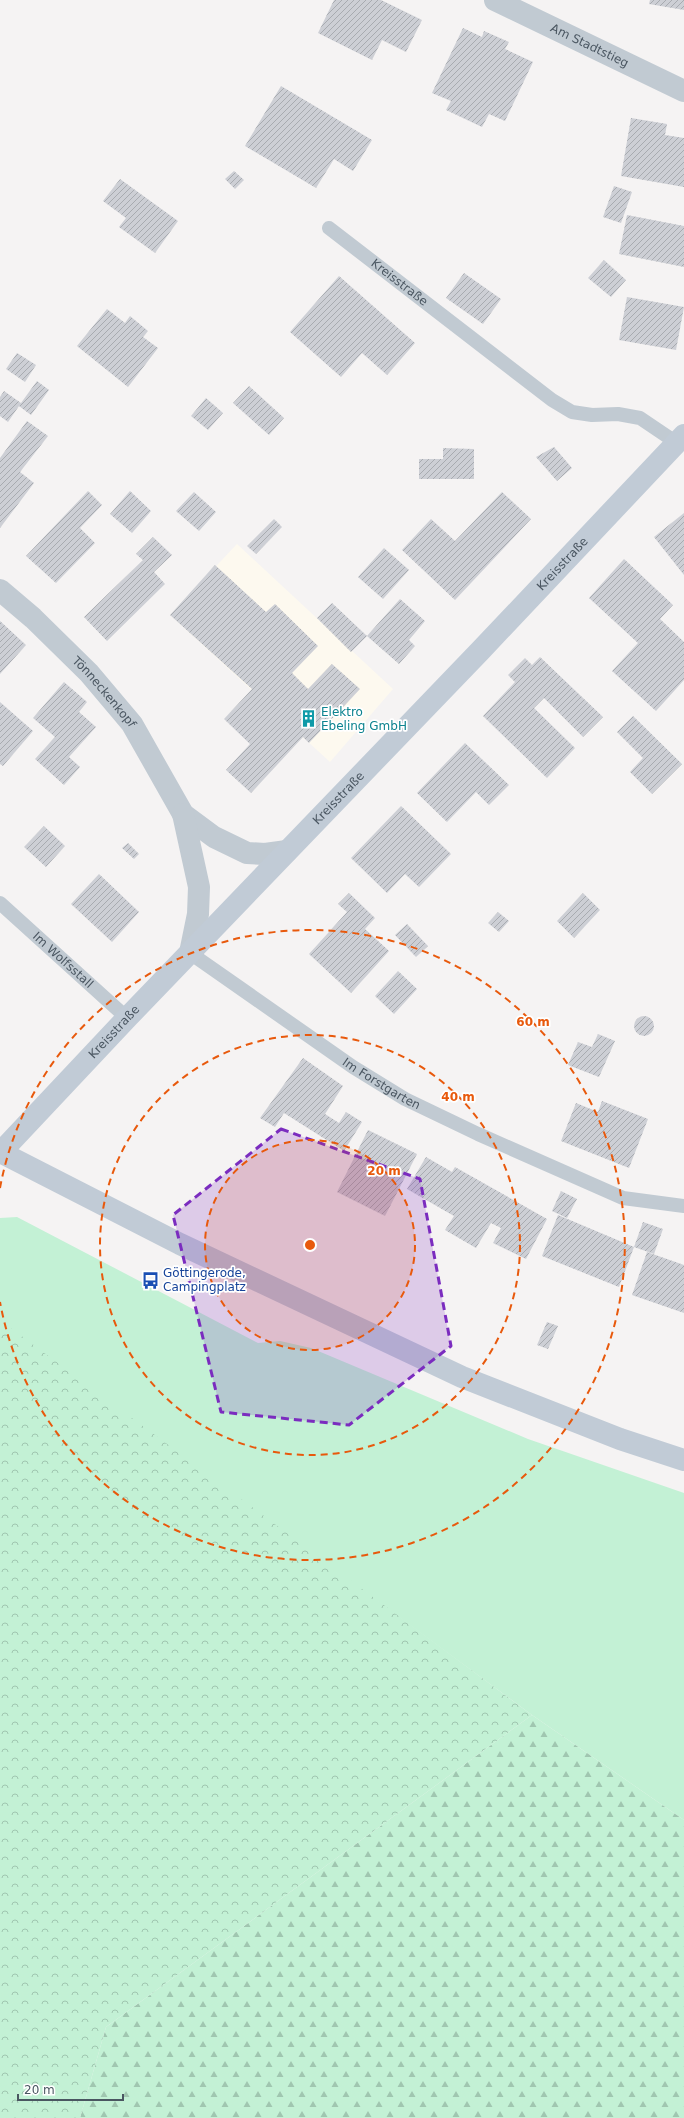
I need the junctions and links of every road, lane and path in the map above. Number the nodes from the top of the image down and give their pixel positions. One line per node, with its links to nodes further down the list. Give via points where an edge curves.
1 (495, 0): 2 (street, Am Stadtstieg)
2 (684, 90)
3 (329, 228): 4 (lane, Kreisstraße, via 552,400 572,412 592,415 618,414 640,418)
4 (680, 439): 7 (street, Kreisstraße)
5 (0, 590): 6 (street, Tönneckenkopf, via 33,618 88,673 132,724)
6 (183, 814): 7 (street, Tönneckenkopf, via 214,837 247,853 265,854); 9 (street, Tönneckenkopf, via 200,887 198,914)
7 (287, 850): 9 (street, Kreisstraße)
8 (0, 903): 10 (lane, Im Wolfsstall)
9 (190, 953): 10 (street, Kreisstraße); 12 (lane, Im Forstgarten, via 405,1099 623,1198)
10 (127, 1018): 11 (street, Kreisstraße)
11 (0, 1152): 13 (street, via 180,1244 462,1377 620,1439)
12 (684, 1206)
13 (684, 1460)

